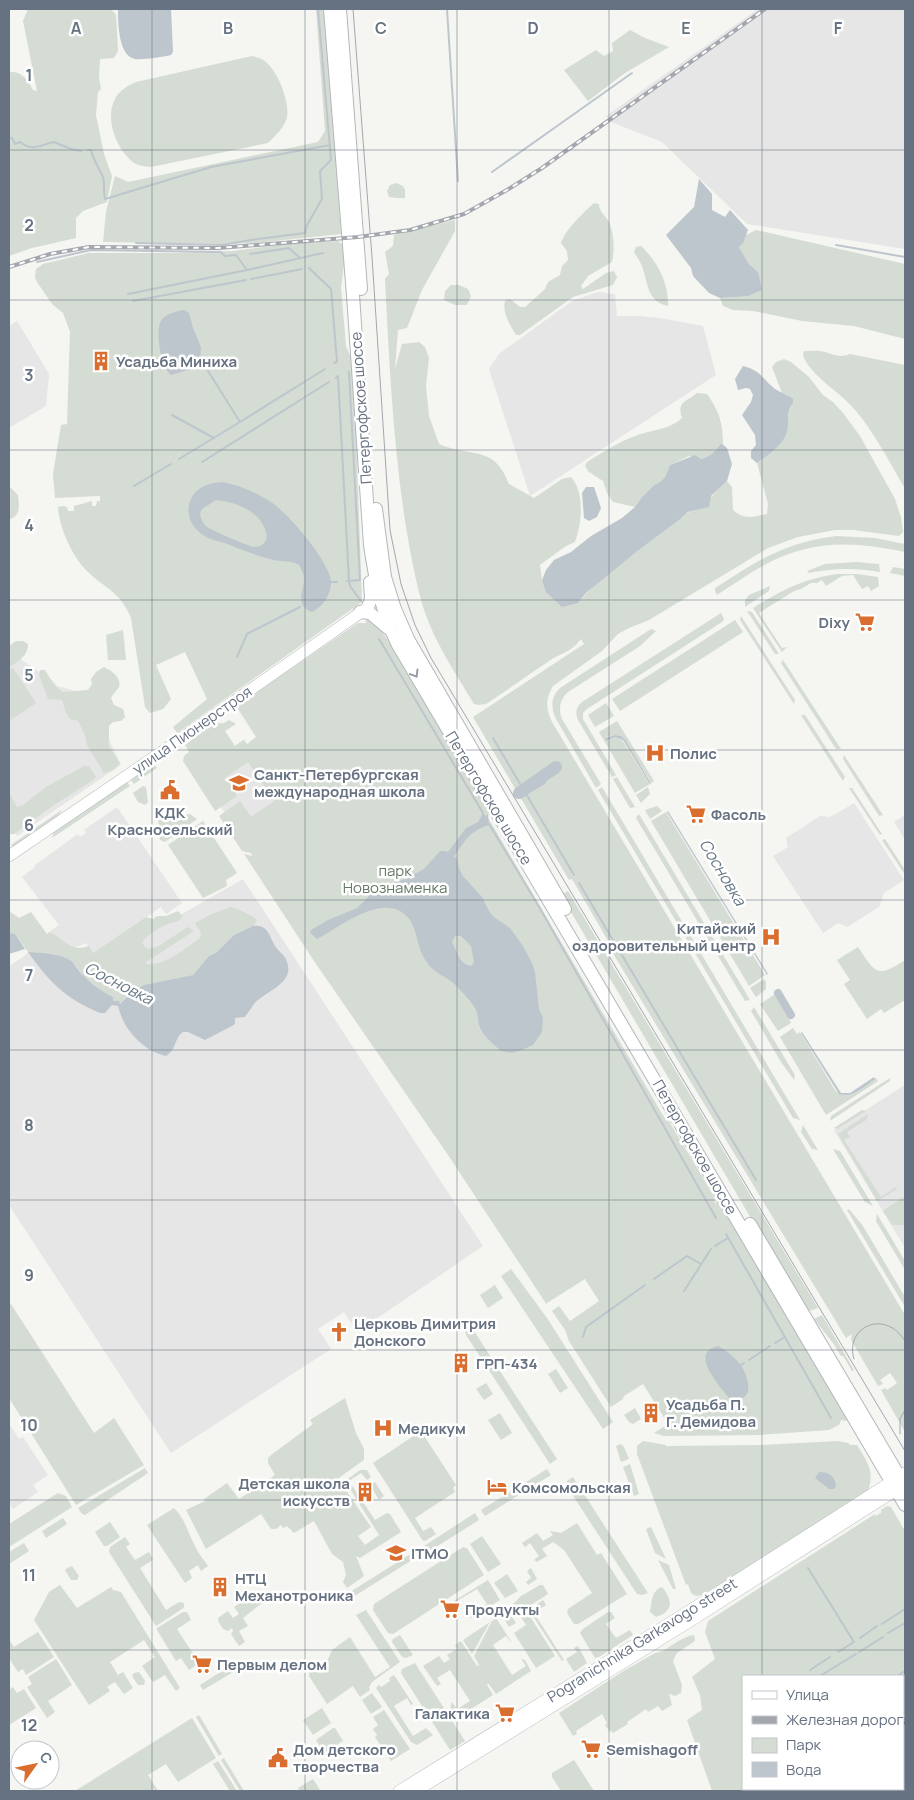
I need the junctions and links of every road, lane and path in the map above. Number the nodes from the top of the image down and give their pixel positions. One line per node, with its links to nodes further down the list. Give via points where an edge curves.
1 (330, 9): 4 (main road, Петергофское шоссе, via 374,572)
2 (340, 9): 3 (main road, Петергофское шоссе, via 377,514)
3 (386, 578): 4 (main road); 5 (main road, Петергофское шоссе)
4 (373, 605): 5 (main road); 6 (main road, Петергофское шоссе); 6 (main road, via 370,613); 7 (street, улица Пионерстроя)
5 (398, 615): 8 (main road, Петергофское шоссе, via 417,655)
6 (391, 631): 8 (main road, Петергофское шоссе, one-way to 8)
7 (9, 856)
8 (901, 1482): 9 (main road, Петергофское шоссе); 10 (street); 11 (street, via 692,1620)
9 (905, 1505)
10 (399, 1791)
11 (416, 1791)

